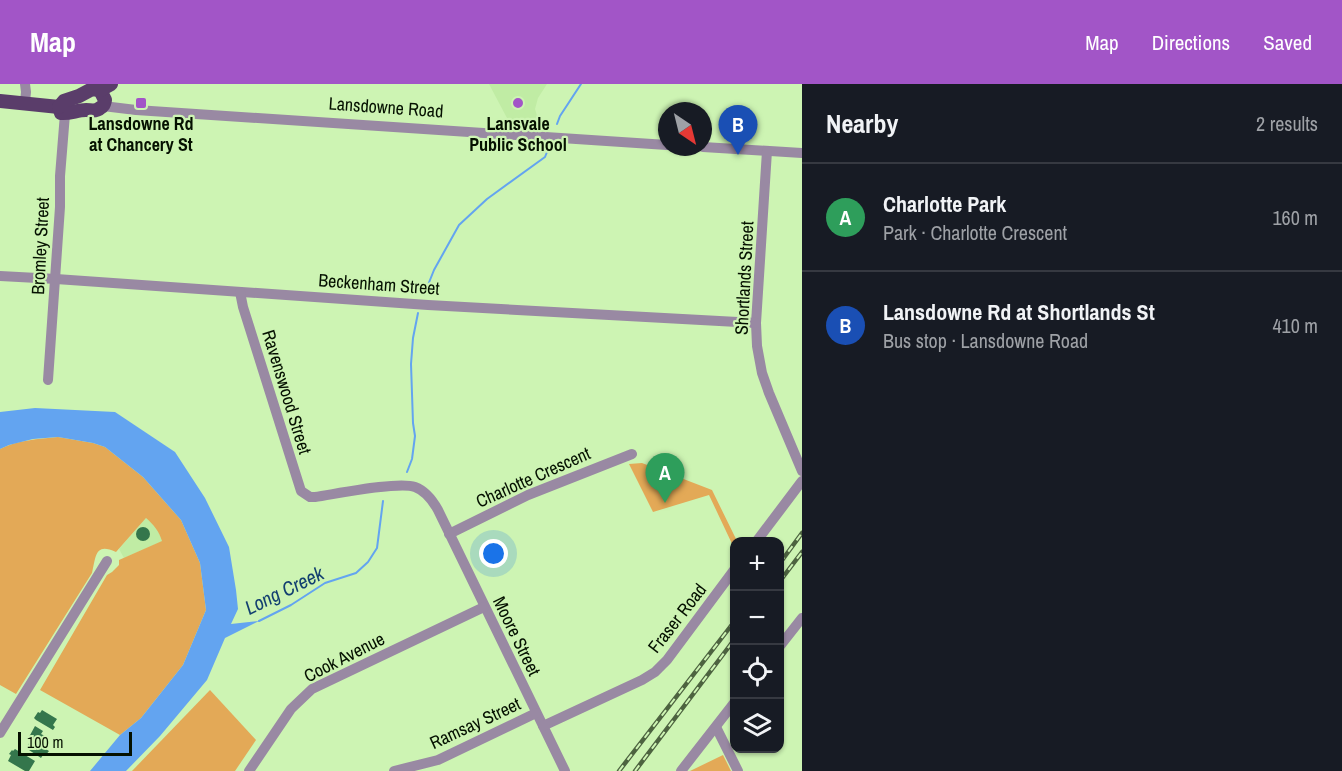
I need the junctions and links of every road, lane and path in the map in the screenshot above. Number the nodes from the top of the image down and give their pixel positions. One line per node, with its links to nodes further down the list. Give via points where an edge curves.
1 (25, 84): 4 (street)
2 (106, 87): 5 (main road); 6 (main road, via 62,102)
3 (0, 101): 4 (main road)
4 (24, 102): 6 (main road)
5 (103, 106): 6 (main road, via 96,111); 7 (street, Lansdowne Road)
6 (62, 110): 12 (street, Bromley Street)
7 (658, 144)
8 (712, 148): 9 (street)
9 (767, 151): 10 (street); 14 (street, Shortlands Street)
10 (802, 153)
11 (0, 276): 12 (street, Beckenham Street)
12 (56, 279): 13 (street, Beckenham Street); 15 (street, Bromley Street)
13 (240, 292): 14 (street, Beckenham Street); 19 (street, Ravenswood Street, via 298,485)
14 (756, 323): 17 (street, Shortlands Street, via 762,373)
15 (48, 380)
16 (632, 454): 20 (street, Charlotte Crescent, via 528,495)
17 (802, 471)
18 (802, 481): 21 (street)
19 (310, 497): 20 (street, Moore Street, via 414,487 434,503)
20 (449, 534): 24 (street, Moore Street)
21 (760, 537)
22 (107, 561): 31 (street)
23 (730, 577): 29 (street, Fraser Road, via 655,672)
24 (484, 607): 28 (street, Moore Street); 32 (street, Cook Avenue, via 312,690 291,709)
25 (802, 618): 26 (street)
26 (781, 645)
27 (730, 709): 30 (street)
28 (536, 712): 29 (street, Moore Street); 33 (street, Ramsay Street, via 438,760)
29 (543, 726): 34 (street, Moore Street)
30 (716, 727): 35 (street); 36 (street)
31 (0, 733)
32 (249, 771)
33 (394, 771)
34 (565, 771)
35 (681, 771)
36 (738, 771)

